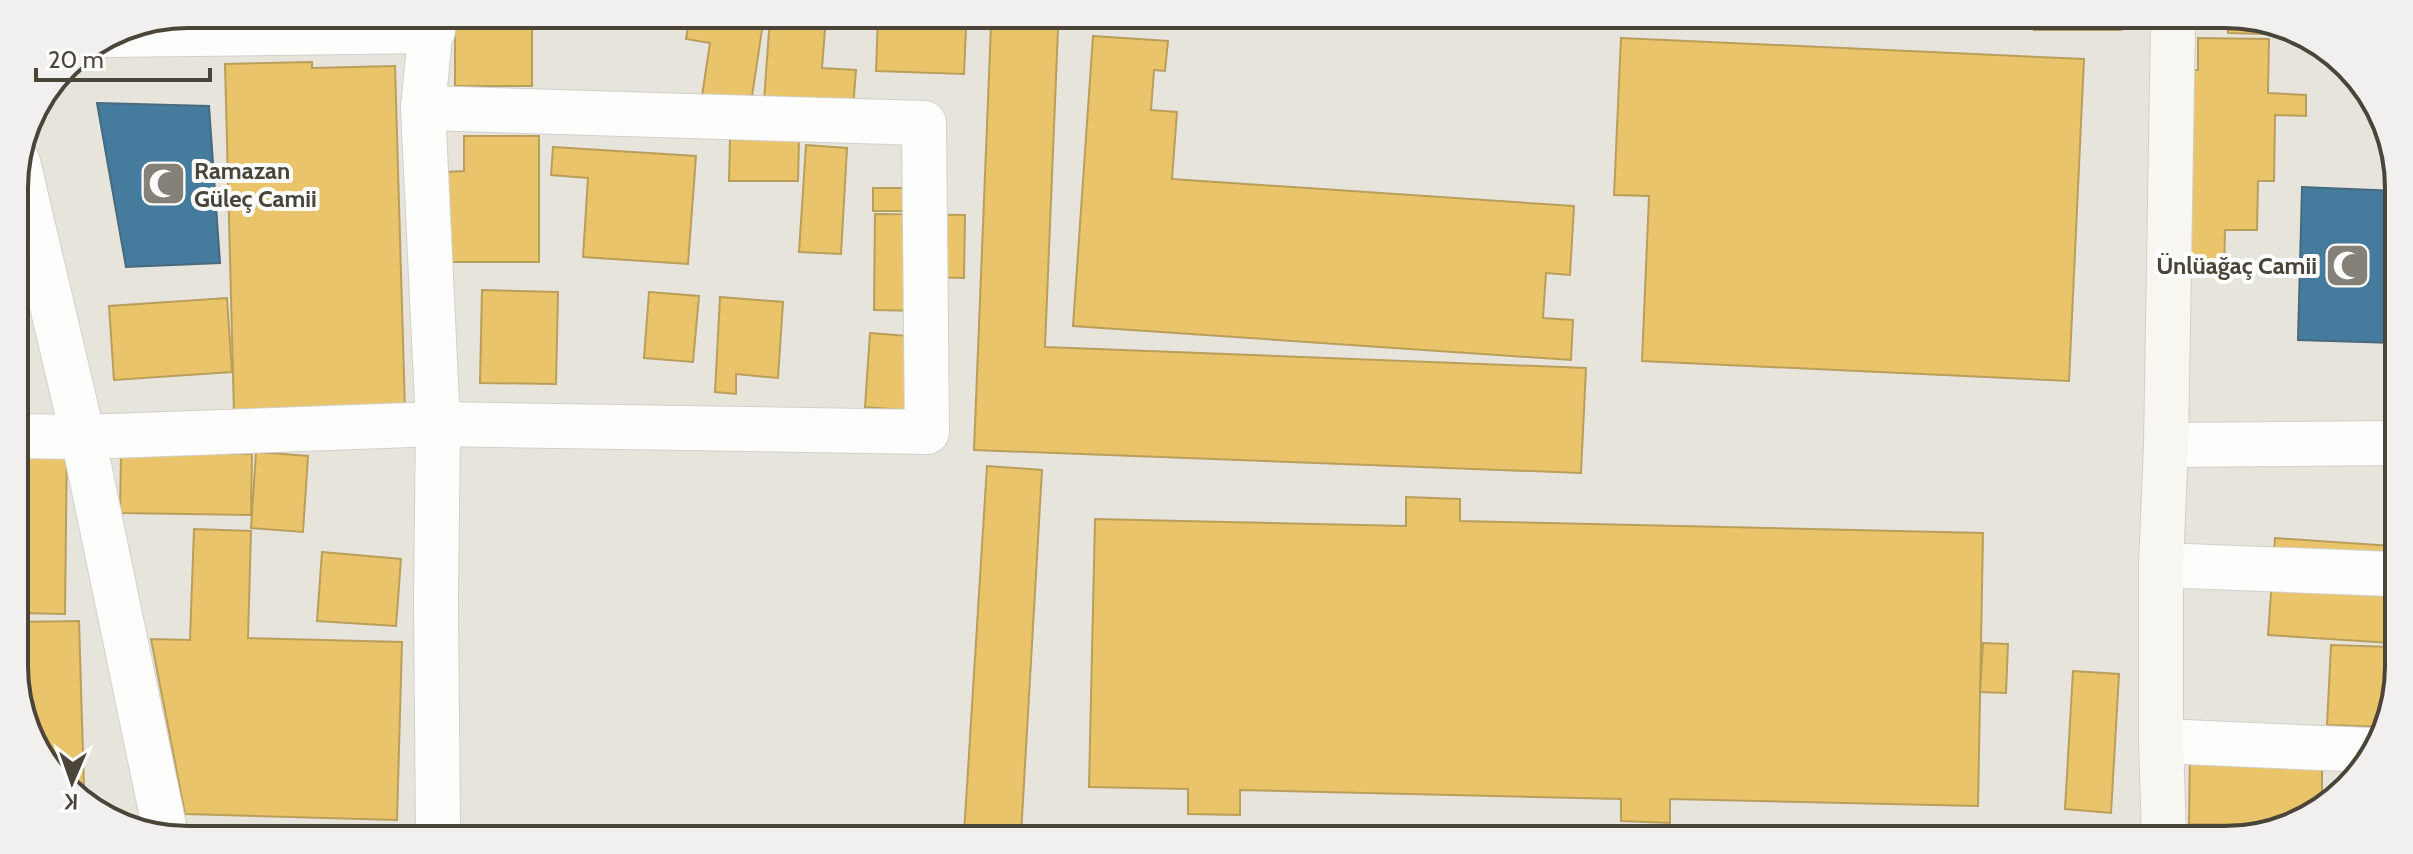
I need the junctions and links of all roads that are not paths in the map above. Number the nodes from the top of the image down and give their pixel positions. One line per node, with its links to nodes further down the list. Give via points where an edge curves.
1 (298, 28): 4 (street)
2 (432, 28): 5 (street)
3 (2173, 28): 11 (main road)
4 (144, 34)
5 (423, 108): 7 (street); 7 (street, via 924,123 927,432)
6 (28, 204): 9 (street)
7 (438, 424): 9 (street); 17 (street)
8 (28, 436): 9 (street)
9 (83, 437): 16 (street)
10 (2385, 443): 11 (street)
11 (2166, 445): 12 (main road)
12 (2161, 565): 13 (street); 14 (main road)
13 (2385, 574)
14 (2161, 741): 15 (street); 18 (main road)
15 (2362, 750)
16 (164, 824)
17 (438, 826)
18 (2164, 826)

